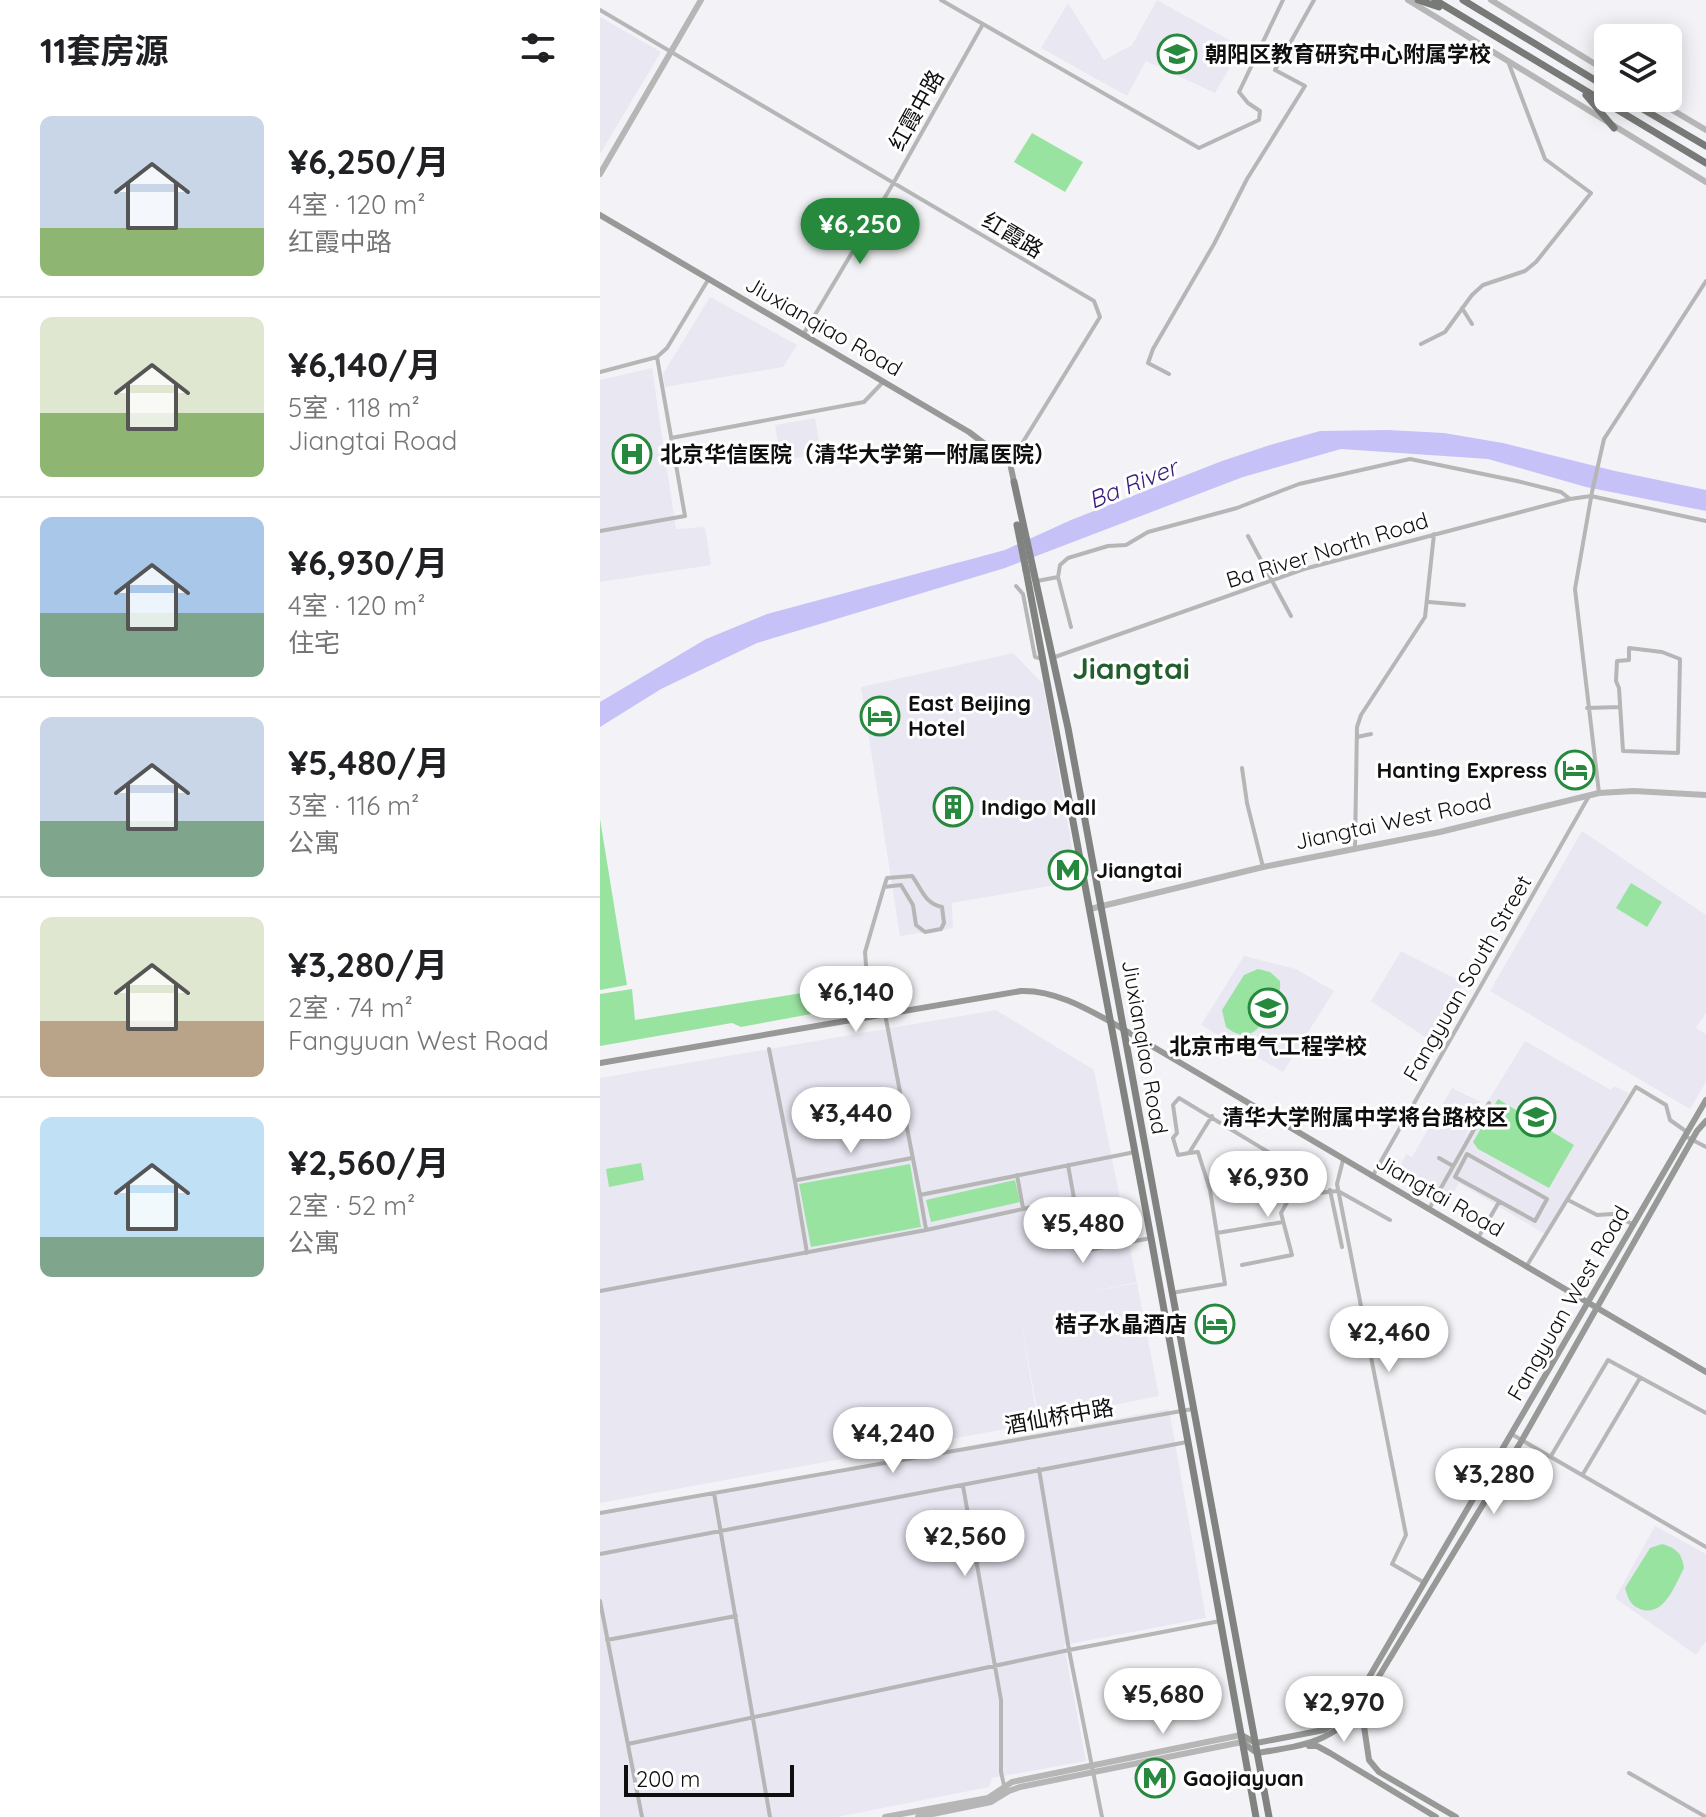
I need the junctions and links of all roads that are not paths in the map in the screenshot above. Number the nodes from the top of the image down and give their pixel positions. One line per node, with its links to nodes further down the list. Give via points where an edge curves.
1 (701, 0): 13 (street)
2 (941, 0): 12 (street)
3 (1283, 0): 12 (street, via 1239,92 1260,111 1259,120 1199,148)
4 (1314, 0): 38 (street, via 1275,70 1305,86 1153,349 1148,363)
5 (1408, 0): 15 (street)
6 (1418, 0): 11 (highway)
7 (1435, 0): 11 (highway)
8 (1463, 0): 16 (highway)
9 (1491, 0): 14 (street)
10 (600, 10): 13 (street, 红霞路)
11 (1450, 10): 17 (highway)
12 (983, 24): 25 (street, 红霞中路)
13 (670, 51): 24 (street); 25 (street, 红霞路)
14 (1594, 63)
15 (1509, 64): 20 (street); 30 (street, via 1545,159 1591,193 1536,262 1483,285)
16 (1594, 80)
17 (1582, 90): 20 (highway); 23 (highway)
18 (1648, 112): 22 (highway)
19 (1676, 112): 21 (street)
20 (1614, 128): 26 (street)
21 (1706, 130)
22 (1706, 146)
23 (1706, 163)
24 (600, 174)
25 (894, 182): 34 (street, 红霞中路); 41 (street, 红霞路, via 1094,301 1100,317)
26 (1706, 182)
27 (600, 215): 28 (main road, Jiuxianqiao Road)
28 (708, 280): 34 (main road, Jiuxianqiao Road); 36 (street)
29 (1706, 281): 43 (street, via 1604,439)
30 (1462, 308): 31 (street); 32 (street); 33 (street); 35 (street, via 1445,332)
31 (1469, 309)
32 (1460, 317)
33 (1472, 324)
34 (803, 335): 39 (main road, Jiuxianqiao Road)
35 (1421, 344)
36 (657, 357): 37 (street); 40 (street)
37 (600, 372)
38 (1169, 374)
39 (884, 381): 40 (street, via 864,402); 41 (main road, Jiuxianqiao Road)
40 (670, 438): 46 (street, via 685,516)
41 (1010, 463): 42 (main road)
42 (1014, 482): 49 (main road, bridge)
43 (1592, 494): 44 (street, Ba River North Road); 45 (street, Ba River North Road); 61 (street, via 1575,589)
44 (1570, 499): 47 (street, Ba River North Road); 50 (street, via 1561,492 1410,459 1299,484 1237,508 1148,532 1126,545 1079,554 1060,565)
45 (1706, 521)
46 (600, 531)
47 (1434, 534): 52 (street, Ba River North Road); 54 (street)
48 (1248, 536): 52 (street)
49 (1030, 569): 51 (main road, Jiuxianqiao Road); 59 (main road, Jiuxianqiao Road)
50 (1058, 577): 51 (street); 57 (street)
51 (1037, 581): 58 (main road, Jiuxianqiao Road)
52 (1271, 582): 56 (street); 58 (street, Ba River North Road)
53 (1016, 586): 59 (street, via 1023,594 1035,657)
54 (1429, 602): 55 (street); 63 (street, via 1425,617 1361,715)
55 (1464, 605)
56 (1291, 616)
57 (1071, 627)
58 (1053, 658): 59 (street, Ba River North Road); 71 (main road, Jiuxianqiao Road)
59 (1043, 659): 72 (main road, Jiuxianqiao Road)
60 (1620, 707): 60 (street, via 1623,751 1678,753 1680,659 1629,648 1629,660 1617,661); 61 (street)
61 (1587, 708): 65 (street)
62 (1371, 734): 63 (street)
63 (1357, 737): 68 (street)
64 (1242, 768): 69 (street)
65 (1599, 793): 66 (street, Jiangtai West Road); 67 (street, Jiangtai West Road)
66 (1589, 795): 68 (street, Jiangtai West Road); 94 (street, Fangyuan South Street)
67 (1706, 795)
68 (1355, 849): 69 (street, Jiangtai West Road)
69 (1263, 867): 71 (street, Jiangtai West Road)
70 (884, 887): 70 (street, via 887,878 912,876 924,898 942,907 941,929 925,932 916,925 913,905 901,885); 74 (street, via 865,952)
71 (1100, 907): 72 (street, Jiangtai West Road); 76 (main road, Jiuxianqiao Road)
72 (1090, 909): 75 (main road, Jiuxianqiao Road)
73 (885, 1014): 74 (main road, Jiangtai Road); 75 (main road, Jiangtai Road, via 1031,990); 88 (street)
74 (870, 1017): 78 (main road, Jiangtai Road)
75 (1111, 1022): 76 (main road, Jiangtai Road); 86 (main road, Jiuxianqiao Road)
76 (1123, 1031): 90 (main road, Jiangtai Road); 117 (main road, Jiuxianqiao Road)
77 (769, 1049): 95 (street)
78 (600, 1063)
79 (1706, 1100): 83 (main road, Fangyuan West Road)
80 (1489, 1103): 92 (street)
81 (1212, 1116): 87 (street); 87 (street, via 1179,1098 1173,1105 1175,1150 1178,1155); 98 (street, via 1303,1173)
82 (1706, 1121): 84 (main road, Fangyuan West Road)
83 (1686, 1134): 84 (street); 101 (street, via 1670,1120 1666,1105 1636,1087); 107 (main road, Fangyuan West Road)
84 (1693, 1140): 85 (street); 119 (main road, Fangyuan West Road)
85 (1706, 1147)
86 (1135, 1152): 91 (street); 110 (main road, Jiuxianqiao Road)
87 (1189, 1153): 109 (street, via 1198,1152)
88 (912, 1158): 95 (street); 99 (street)
89 (1439, 1158): 92 (street)
90 (1343, 1159): 94 (main road, Jiangtai Road); 97 (street)
91 (1068, 1165): 93 (street); 100 (street)
92 (1453, 1166): 104 (street)
93 (1017, 1175): 99 (street); 103 (street)
94 (1372, 1177): 104 (main road, Jiangtai Road)
95 (795, 1181): 113 (street)
96 (1330, 1190): 97 (street); 98 (street); 112 (street)
97 (1338, 1191): 105 (street); 137 (street, via 1406,1535 1392,1564)
98 (1307, 1194): 106 (street, via 1290,1197 1281,1213)
99 (920, 1195): 108 (street)
100 (1074, 1198): 103 (street); 110 (street, via 1084,1251)
101 (1569, 1200): 107 (street); 115 (street)
102 (1500, 1202): 102 (street, via 1455,1177 1467,1154 1547,1199 1535,1221); 111 (street)
103 (1023, 1208): 108 (street)
104 (1429, 1209): 111 (main road, Jiangtai Road)
105 (1390, 1220)
106 (1283, 1222): 109 (street); 114 (street, via 1292,1255)
107 (1634, 1225): 118 (main road, Fangyuan West Road)
108 (926, 1230): 113 (street)
109 (1217, 1233): 117 (street, via 1225,1284)
110 (1151, 1238): 123 (main road, Jiuxianqiao Road)
111 (1478, 1238): 115 (main road, Jiangtai Road)
112 (1342, 1247)
113 (807, 1253): 116 (street)
114 (1242, 1265)
115 (1526, 1267): 118 (main road, Jiangtai Road)
116 (600, 1291)
117 (1171, 1293): 122 (main road, Jiuxianqiao Road)
118 (1588, 1304): 119 (main road, Jiangtai Road); 125 (main road, Fangyuan West Road)
119 (1597, 1309): 120 (main road, Jiangtai Road); 126 (main road, Fangyuan West Road)
120 (1706, 1372)
121 (1640, 1378): 124 (street); 128 (street, via 1608,1360); 130 (street)
122 (1193, 1409): 123 (street, 酒仙桥中路); 148 (main road, Jiuxianqiao Road)
123 (1182, 1411): 127 (main road, Jiuxianqiao Road); 132 (street, 酒仙桥中路)
124 (1706, 1413)
125 (1513, 1435): 126 (street); 137 (main road, Fangyuan West Road)
126 (1522, 1440): 128 (street); 145 (main road, Fangyuan West Road)
127 (1188, 1441): 129 (street); 140 (main road, Jiuxianqiao Road)
128 (1551, 1456): 130 (street)
129 (1039, 1469): 131 (street); 143 (street)
130 (1583, 1474): 135 (street)
131 (963, 1486): 134 (street); 144 (street)
132 (714, 1493): 133 (street, 酒仙桥中路); 134 (street)
133 (600, 1513)
134 (721, 1532): 136 (street); 139 (street)
135 (1706, 1547)
136 (600, 1554)
137 (1425, 1583): 148 (main road, Fangyuan West Road, via 1340,1720 1324,1730)
138 (600, 1601): 141 (street)
139 (736, 1616): 141 (street); 146 (street)
140 (1222, 1621): 143 (street); 147 (main road, Jiuxianqiao Road)
141 (607, 1642): 142 (street); 149 (street)
142 (600, 1645)
143 (1069, 1650): 144 (street); 152 (street)
144 (995, 1665): 146 (street); 154 (street)
145 (1361, 1706): 150 (main road, Fangyuan West Road, via 1347,1724); 163 (main road, via 1369,1760 1379,1772)
146 (754, 1718): 149 (street); 156 (street)
147 (1241, 1738): 148 (main road); 151 (main road); 152 (street); 160 (main road, Jiuxianqiao Road)
148 (1256, 1743): 151 (main road, Jiuxianqiao Road)
149 (628, 1744): 155 (street)
150 (1301, 1745): 151 (main road, Fangyuan West Road); 162 (main road, via 1317,1746)
151 (1257, 1753): 161 (main road, Jiuxianqiao Road)
152 (1094, 1770): 154 (street); 158 (street, via 1020,1787 991,1802); 159 (street)
153 (1629, 1773): 164 (street)
154 (1004, 1785): 157 (street, via 988,1798)
155 (642, 1817)
156 (770, 1817)
157 (885, 1817)
158 (918, 1817)
159 (1102, 1817)
160 (1256, 1817)
161 (1269, 1817)
162 (1436, 1817)
163 (1456, 1817)
164 (1706, 1817)

